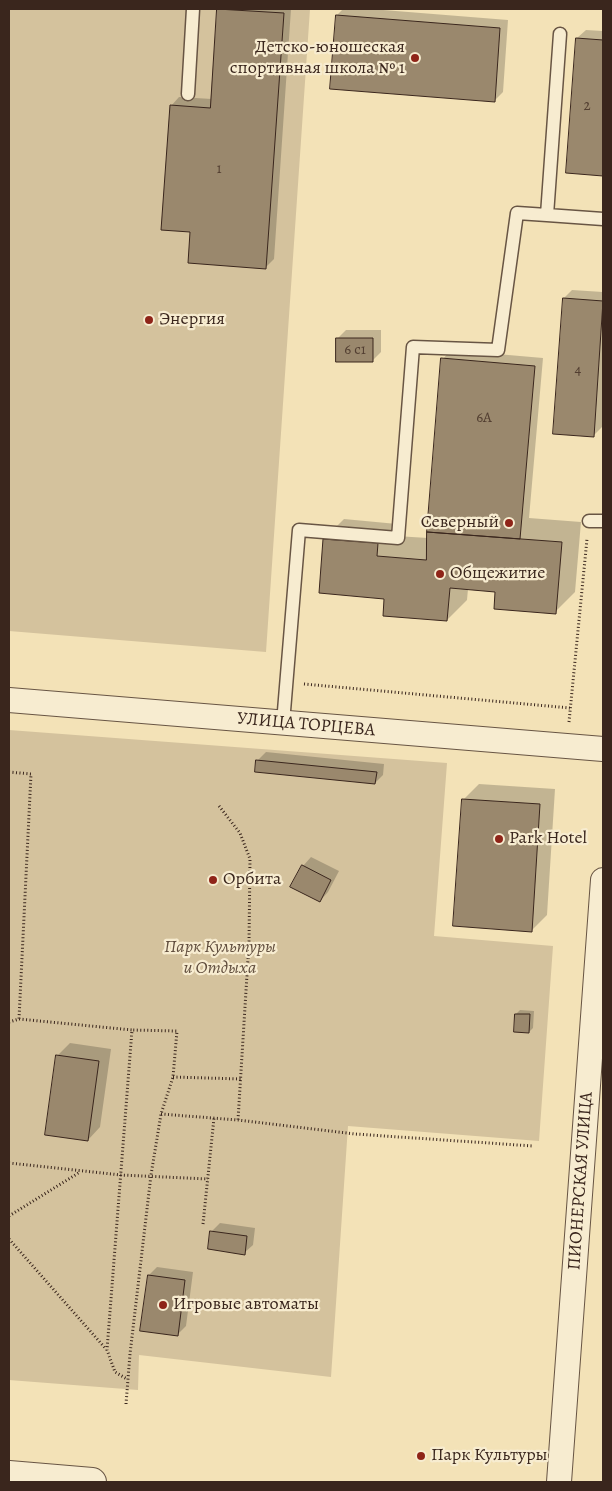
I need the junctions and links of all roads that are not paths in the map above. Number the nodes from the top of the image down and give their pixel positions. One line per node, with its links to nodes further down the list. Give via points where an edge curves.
1 (192, 9): 3 (lane)
2 (560, 34): 4 (lane)
3 (188, 94)
4 (547, 215): 5 (lane); 9 (lane, via 517,213 498,350 414,347 398,538 299,530)
5 (603, 219)
6 (589, 521): 7 (lane)
7 (603, 522)
8 (9, 700): 9 (street, УЛИЦА ТОРЦЕВА)
9 (283, 723): 10 (street, УЛИЦА ТОРЦЕВА)
10 (603, 749)
11 (603, 880): 14 (street, ПИОНЕРСКАЯ УЛИЦА)
12 (9, 1475): 13 (street)
13 (92, 1482)
14 (559, 1482)

